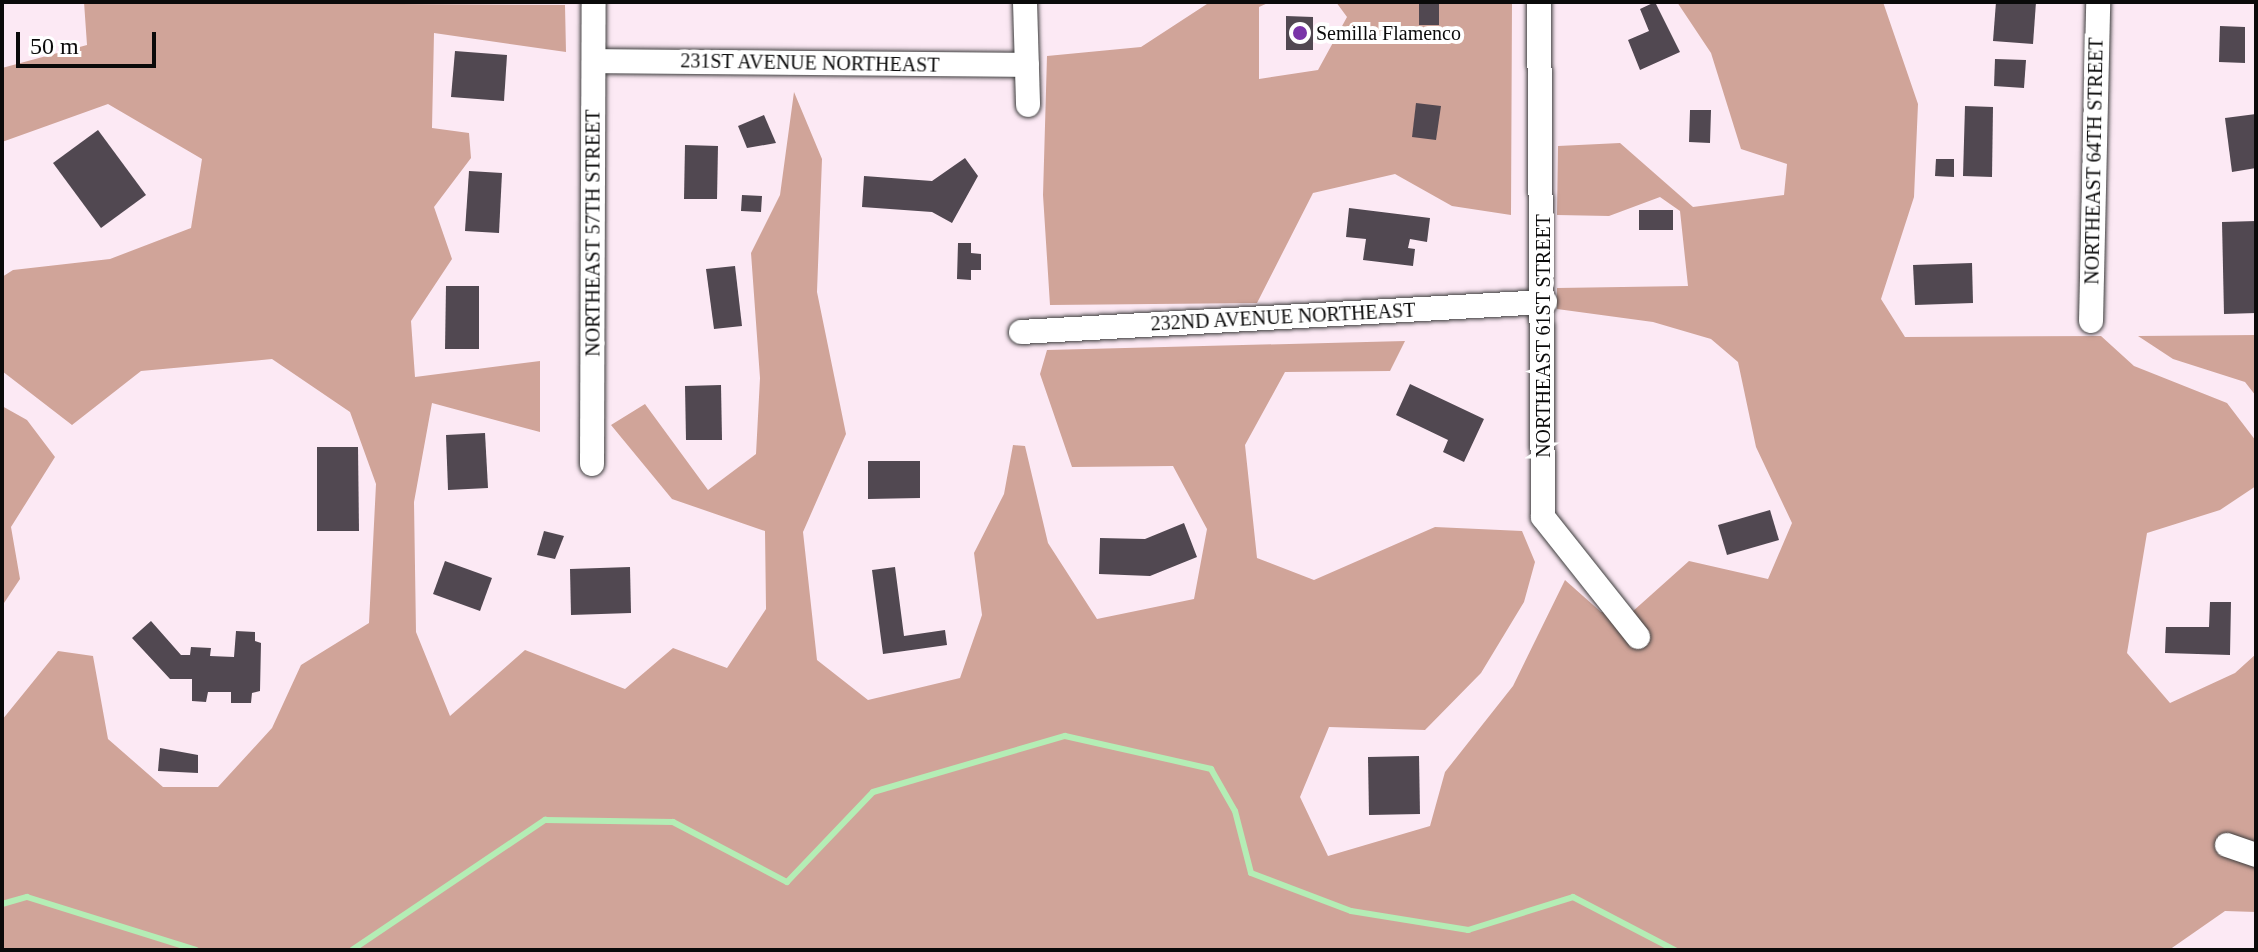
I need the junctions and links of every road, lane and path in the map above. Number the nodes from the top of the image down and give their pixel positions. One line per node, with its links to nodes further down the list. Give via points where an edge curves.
1 (594, 2): 5 (street, NORTHEAST 57TH STREET)
2 (1025, 2): 6 (street)
3 (1539, 2): 8 (street, NORTHEAST 61ST STREET)
4 (2098, 2): 9 (street, NORTHEAST 64TH STREET)
5 (594, 61): 6 (street, 231ST AVENUE NORTHEAST); 11 (street, NORTHEAST 57TH STREET)
6 (1027, 65): 7 (street)
7 (1028, 105)
8 (1545, 302): 10 (street, 232ND AVENUE NORTHEAST); 12 (street, NORTHEAST 61ST STREET, via 1543,517)
9 (2091, 321)
10 (1021, 332)
11 (592, 464)
12 (1638, 637)
13 (2227, 845): 14 (street)
14 (2256, 855)

